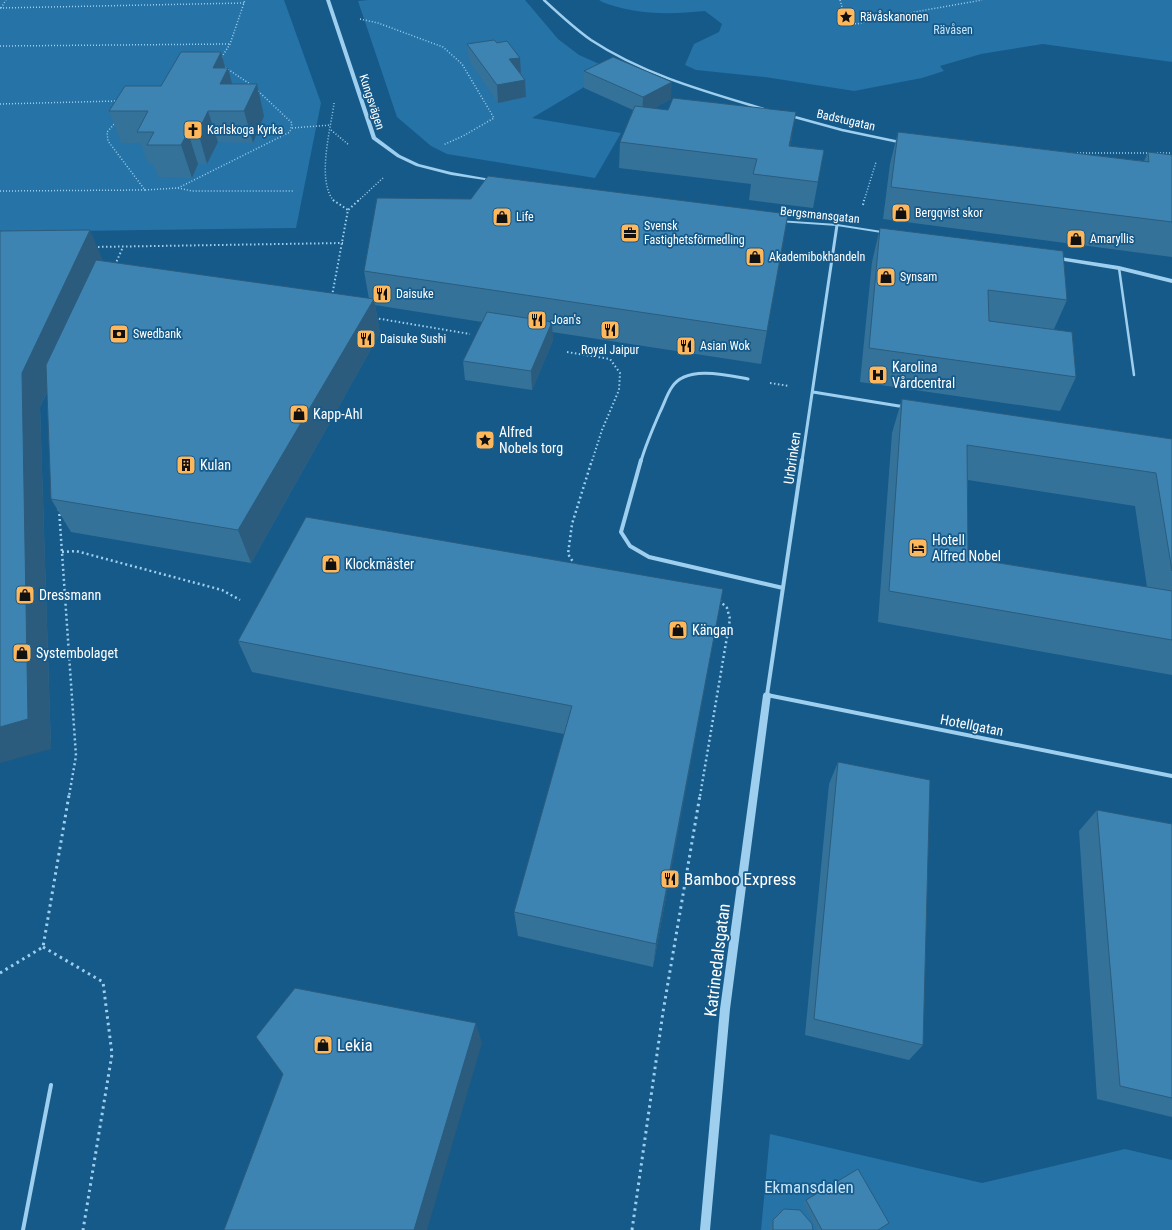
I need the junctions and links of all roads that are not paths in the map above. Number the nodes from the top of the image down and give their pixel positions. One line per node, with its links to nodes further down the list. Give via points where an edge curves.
1 (328, 0): 6 (street, Kungsvägen, via 374,138 406,161 441,171)
2 (544, 0): 3 (street, via 564,20 597,44 633,62 676,81)
3 (773, 111)
4 (788, 115): 5 (street, Badstugatan)
5 (904, 143)
6 (500, 182)
7 (774, 220): 8 (street, Bergsmansgatan)
8 (837, 225): 9 (street, Bergsmansgatan); 15 (street, Urbrinken)
9 (895, 234)
10 (1049, 257): 11 (street)
11 (1118, 268): 12 (street); 13 (lane)
12 (1172, 281)
13 (1134, 375)
14 (748, 379): 17 (street, via 714,373 692,375 680,379 672,386 646,442 621,532 630,546 650,558)
15 (813, 392): 16 (street); 17 (street, Urbrinken)
16 (906, 407)
17 (783, 588): 18 (street, Urbrinken)
18 (767, 694): 19 (street, Hotellgatan); 22 (street, Katrinedalsgatan, via 725,1009)
19 (1172, 776)
20 (51, 1085): 21 (lane)
21 (23, 1230)
22 (705, 1230)

